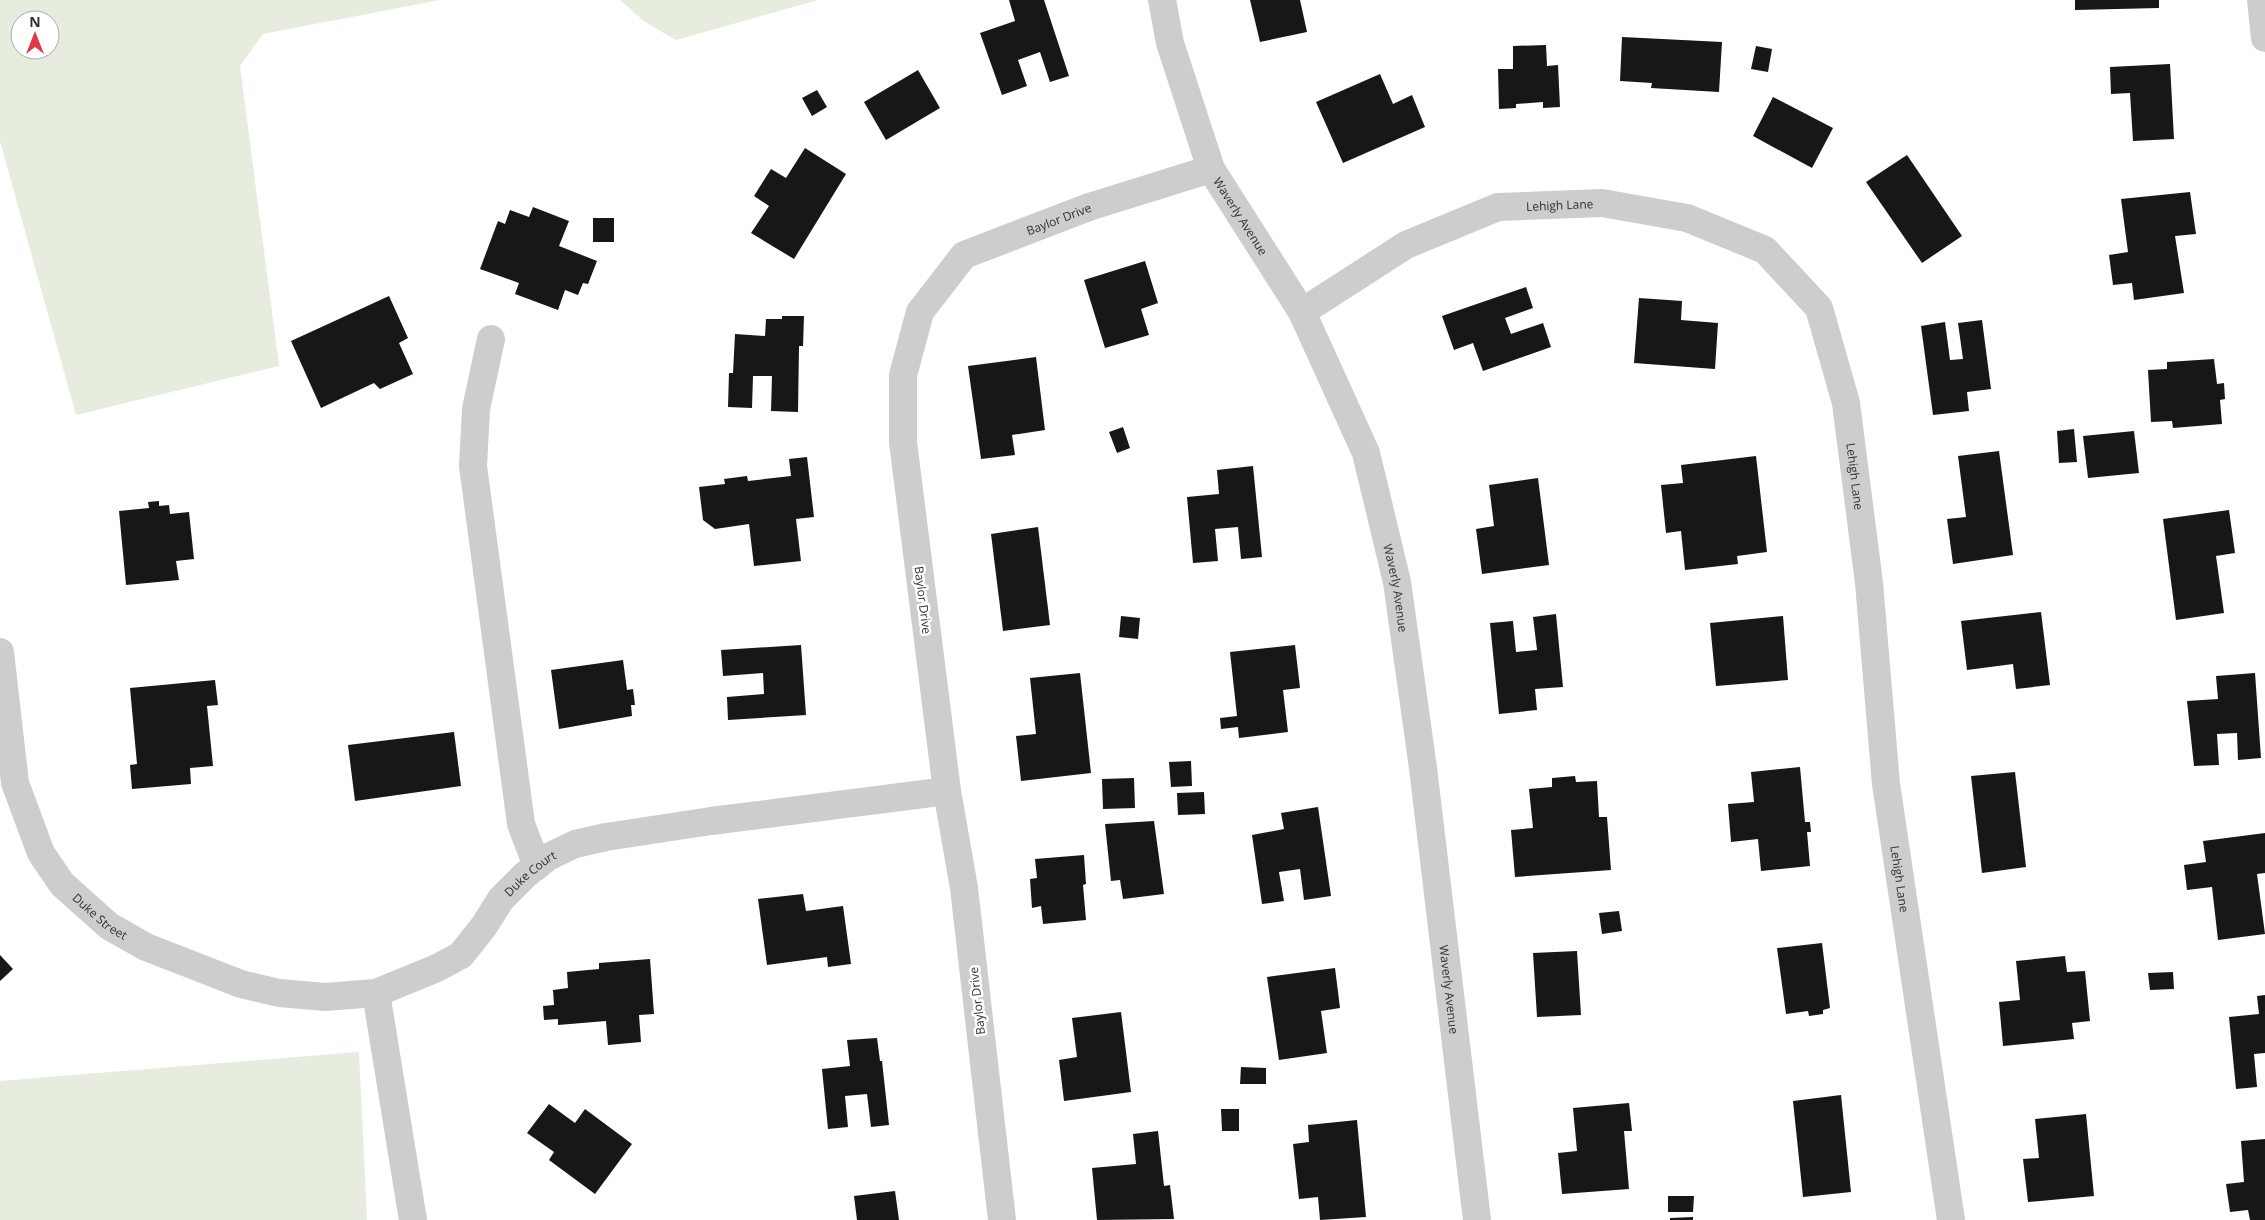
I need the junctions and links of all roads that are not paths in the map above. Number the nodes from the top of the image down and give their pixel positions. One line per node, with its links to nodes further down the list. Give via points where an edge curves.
1 (1162, 0): 4 (street, Waverly Avenue, via 1170,43)
2 (2261, 0): 3 (street)
3 (2265, 38)
4 (1211, 169): 5 (street, Waverly Avenue); 8 (street, Baylor Drive, via 1089,207 964,254 920,312 903,375 903,442)
5 (1302, 312): 13 (street, Waverly Avenue, via 1366,453 1397,582); 14 (street, Lehigh Lane, via 1406,245 1498,207 1602,203 1687,218 1765,250 1818,308 1846,403 1870,583 1886,784)
6 (491, 339): 9 (street, via 476,409 472,466 521,824)
7 (0, 652): 10 (street, Duke Street, via 15,783 41,853 62,884 109,926 146,947 241,984 279,993 325,997)
8 (947, 791): 9 (street, Duke Court, via 606,837 575,844); 12 (street, Baylor Drive, via 964,888)
9 (537, 866): 10 (street, Duke Court, via 501,899 460,955)
10 (376, 993): 11 (street)
11 (413, 1220)
12 (1002, 1220)
13 (1477, 1220)
14 (1951, 1220)

